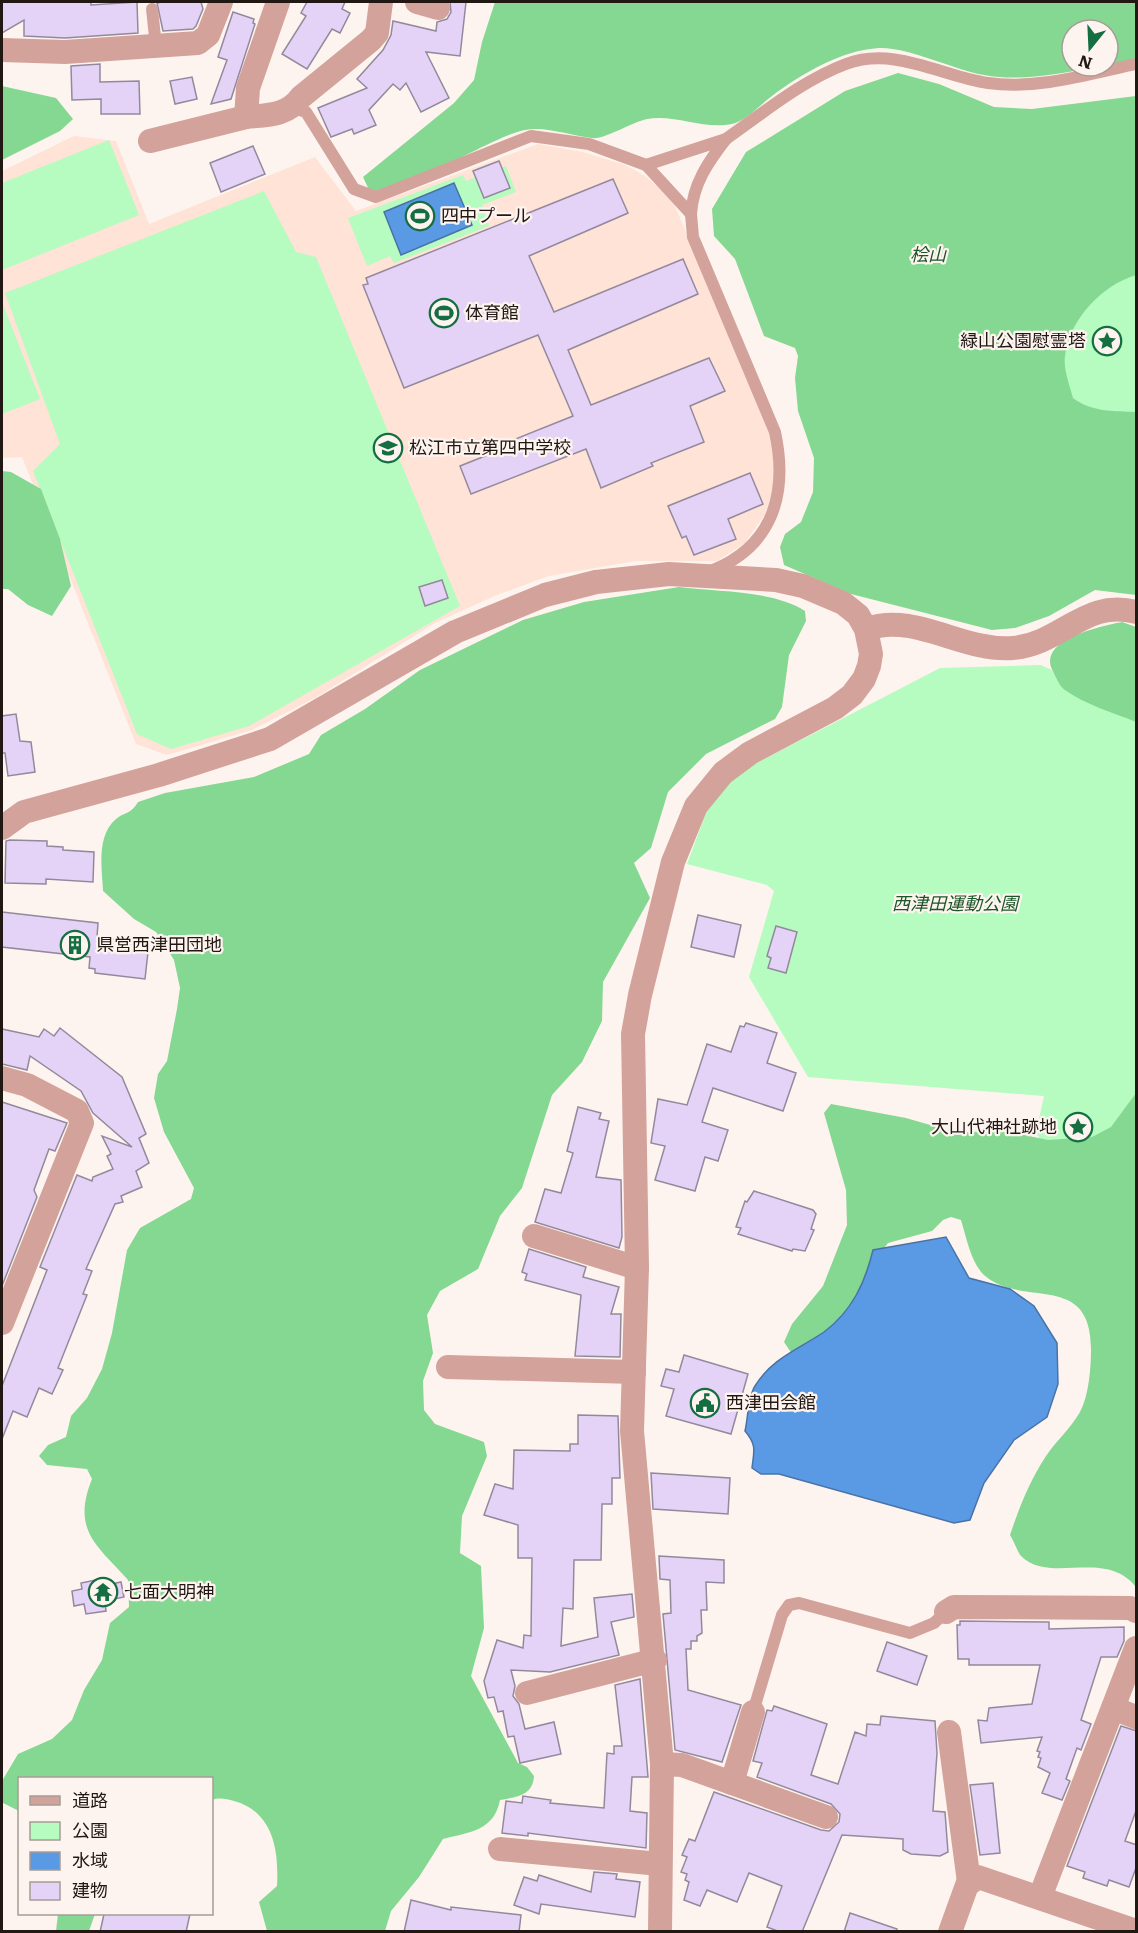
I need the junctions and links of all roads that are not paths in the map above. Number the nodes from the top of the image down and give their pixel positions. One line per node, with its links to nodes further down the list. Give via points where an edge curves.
1 (220, 2): 6 (street, via 202,42)
2 (278, 2): 11 (street, via 248,88)
3 (364, 2): 7 (street)
4 (381, 2): 7 (street, via 377,33)
5 (152, 9): 6 (lane)
6 (156, 46): 8 (street, via 65,52)
7 (365, 46): 10 (street)
8 (2, 50)
9 (1137, 64): 12 (lane, via 1041,84 988,83 892,58 847,63 805,85)
10 (294, 108): 11 (street); 14 (lane, via 306,112 354,189 376,197 531,136 589,144)
11 (246, 117): 13 (street)
12 (726, 140): 14 (lane); 15 (lane, via 703,171)
13 (150, 141)
14 (646, 165): 15 (lane)
15 (691, 214): 16 (lane, via 693,237 775,432 781,459 775,507 766,526 728,564)
16 (703, 574): 18 (street, via 802,586 843,603 858,615); 19 (street, via 627,577 545,595 455,632 270,739 24,813)
17 (1137, 612): 18 (street, via 1105,610 1085,615 1047,638 1012,648 958,640 900,623)
18 (866, 629): 22 (street, via 869,666 852,696 750,753 723,773 696,806 682,836 633,1034)
19 (2, 828)
20 (2, 1078): 23 (street, via 27,1085 77,1111 82,1123)
21 (534, 1236): 22 (street)
22 (637, 1268): 25 (street)
23 (2, 1323)
24 (448, 1367): 25 (street)
25 (634, 1372): 29 (street, via 634,1467)
26 (1137, 1611): 27 (street, via 954,1607)
27 (946, 1612): 32 (lane, via 934,1623 910,1633 799,1604 789,1605 782,1615)
28 (1137, 1648): 31 (street)
29 (655, 1660): 30 (street); 35 (street)
30 (527, 1693)
31 (1113, 1708): 33 (street); 41 (street)
32 (753, 1712): 36 (street)
33 (1137, 1717)
34 (949, 1732): 40 (street)
35 (662, 1764): 36 (street, via 682,1766); 39 (street)
36 (732, 1783): 37 (street)
37 (826, 1817)
38 (500, 1849): 39 (street)
39 (660, 1864): 44 (street)
40 (969, 1882): 41 (street, via 986,1878); 45 (street)
41 (1040, 1897): 42 (street)
42 (1081, 1921): 43 (street)
43 (1137, 1931)
44 (660, 1932)
45 (950, 1932)

